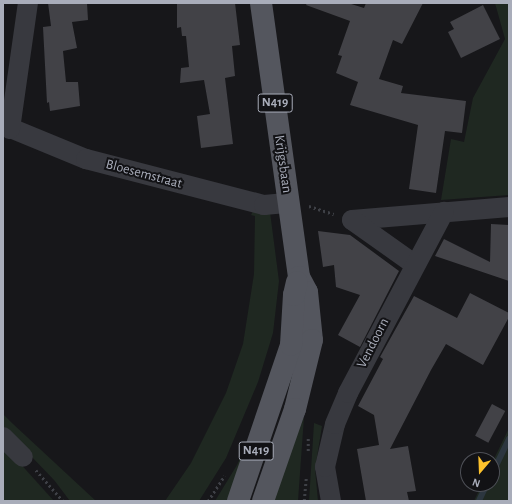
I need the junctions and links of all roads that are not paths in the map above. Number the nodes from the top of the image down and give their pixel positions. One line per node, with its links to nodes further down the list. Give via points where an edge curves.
1 (28, 3): 3 (street)
2 (261, 3): 4 (main road, Krijgsbaan / N419)
3 (6, 127): 4 (street, Bloesemstraat, via 86,159 264,205)
4 (289, 203): 8 (main road, Krijgsbaan / N419)
5 (504, 207): 6 (street)
6 (444, 212): 7 (street, Vendoorn); 7 (street, via 352,220)
7 (414, 264): 13 (street, Vendoorn, via 348,393 336,424 325,467)
8 (299, 277): 11 (main road, Krijgsbaan / N419, via 294,295 291,345); 12 (main road, Krijgsbaan / N419, via 308,292 312,340 295,409)
9 (3, 438): 10 (street)
10 (23, 457)
11 (238, 501)
12 (263, 501)
13 (331, 501)

